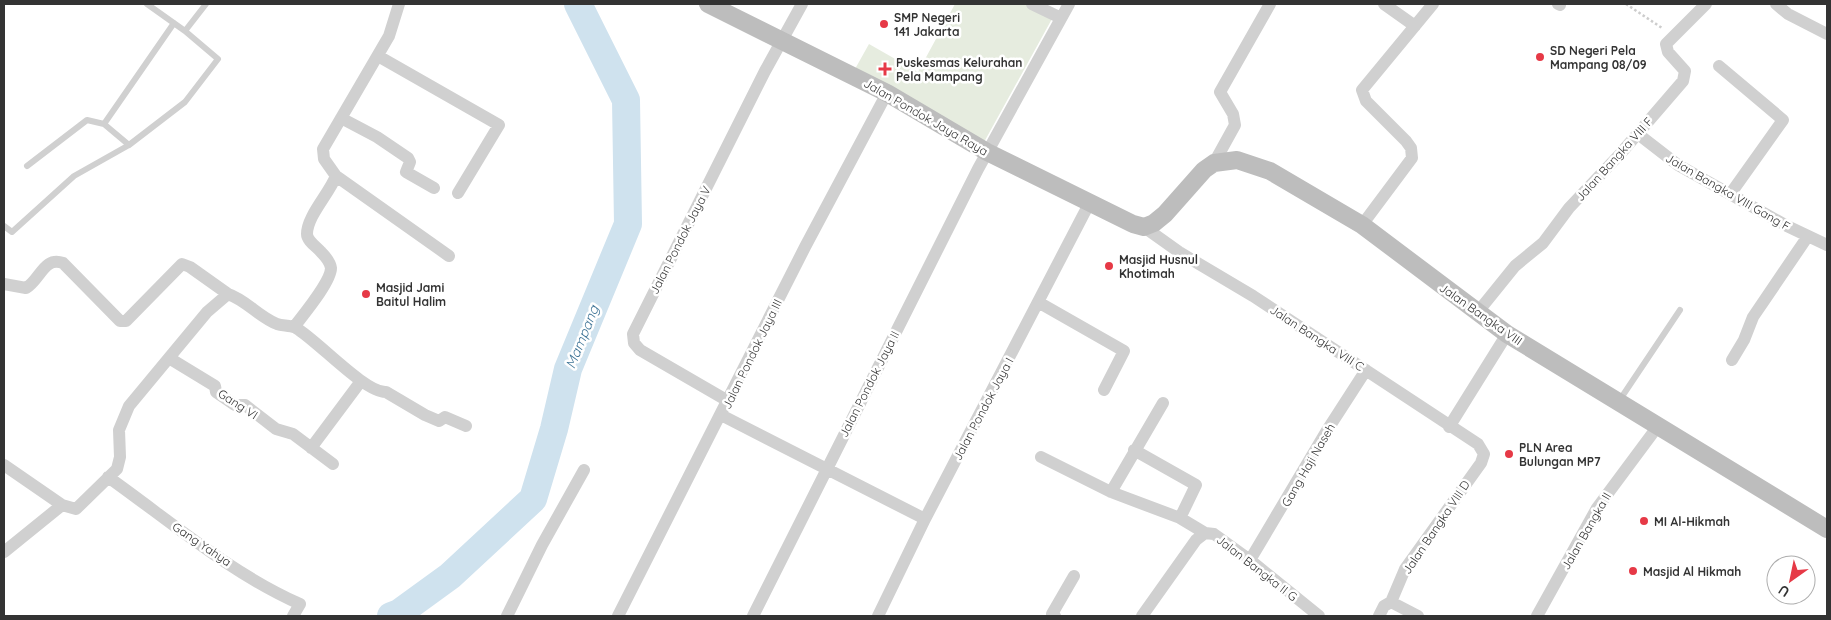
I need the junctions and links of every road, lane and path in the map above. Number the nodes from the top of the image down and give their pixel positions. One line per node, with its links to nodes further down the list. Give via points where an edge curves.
1 (147, 4): 15 (lane)
2 (206, 4): 17 (lane)
3 (399, 4): 21 (street, via 389,36)
4 (708, 4): 20 (street, Jalan Pondok Jaya Raya)
5 (802, 4): 20 (street)
6 (1032, 4): 14 (street)
7 (1069, 4): 14 (street, Jalan Pondok Jaya II)
8 (1270, 4): 29 (street, via 1220,92 1235,125)
9 (1384, 4): 16 (street)
10 (1433, 4): 16 (street)
11 (1626, 4): 19 (path)
12 (1706, 4): 19 (street)
13 (1776, 4): 18 (street, via 1788,14)
14 (1062, 18): 28 (street, Jalan Pondok Jaya II)
15 (174, 23): 17 (lane); 25 (lane)
16 (1415, 26): 36 (street, via 1362,90 1366,102 1406,141 1412,158)
17 (185, 31): 27 (lane, via 218,59 185,102)
18 (1827, 34)
19 (1673, 36): 26 (street, Jalan Bangka VIII F, via 1666,48 1685,71 1685,77)
20 (782, 40): 23 (street, Jalan Pondok Jaya Raya); 54 (street, Jalan Pondok Jaya V, via 633,334 634,343 640,350)
21 (378, 56): 24 (street); 33 (street, via 499,125)
22 (1719, 66): 34 (street, via 1782,120)
23 (887, 94): 28 (street, Jalan Pondok Jaya Raya); 54 (street, Jalan Pondok Jaya III)
24 (341, 118): 31 (street, via 323,149 324,159); 32 (street, via 408,158 410,162 406,172)
25 (104, 124): 27 (lane); 30 (lane, via 87,120)
26 (1638, 134): 34 (street, Jalan Bangka VIII Gang F, via 1678,165); 46 (street, Jalan Bangka VIII F, via 1569,208 1543,243 1515,266)
27 (129, 145): 37 (lane, via 74,176 12,232)
28 (987, 152): 35 (street, Jalan Pondok Jaya Raya); 67 (street, Jalan Pondok Jaya II)
29 (1214, 163): 36 (street, Jalan Bangka VIII, via 1237,160 1252,164 1290,182); 38 (street, via 1165,214)
30 (27, 166)
31 (336, 176): 41 (street); 47 (street, via 332,188 308,223 307,234 307,239 328,260 331,268 328,278)
32 (434, 188)
33 (458, 193)
34 (1731, 193): 39 (street, Jalan Bangka VIII Gang F)
35 (1090, 202): 38 (street, Jalan Pondok Jaya Raya); 44 (street, Jalan Pondok Jaya I)
36 (1362, 225): 46 (street, Jalan Bangka VIII)
37 (4, 226)
38 (1144, 227): 51 (street, Jalan Bangka VIII C)
39 (1808, 236): 40 (street, Jalan Bangka VIII Gang F); 50 (street, via 1753,317)
40 (1826, 241)
41 (449, 256)
42 (4, 284): 43 (street, via 26,288 49,262 56,260 64,263 120,321 126,321 182,264)
43 (228, 294): 47 (street, via 276,324); 49 (street, via 207,312)
44 (1038, 302): 53 (street, via 1124,351); 73 (street, Jalan Pondok Jaya I)
45 (1680, 310): 56 (lane)
46 (1477, 313): 48 (street, Jalan Bangka VIII)
47 (294, 327): 52 (street)
48 (1507, 334): 56 (street, Jalan Bangka VIII); 60 (street)
49 (169, 358): 61 (street, Gang VI, via 215,386 216,392 235,405 244,405 270,425 293,434); 69 (street, via 121,420 120,457 117,469)
50 (1732, 360)
51 (1366, 370): 60 (street, Jalan Bangka VIII C); 77 (street, Gang Haji Naseh)
52 (361, 381): 58 (street, via 425,415 439,421 445,417); 61 (street)
53 (1104, 390)
54 (728, 401): 57 (street, Jalan Pondok Jaya III)
55 (1163, 402): 62 (street)
56 (1618, 402): 59 (street, Jalan Bangka VIII)
57 (722, 415): 67 (street); 82 (street, Jalan Pondok Jaya III)
58 (466, 426)
59 (1658, 426): 74 (street, Jalan Bangka VIII); 90 (street, Jalan Bangka II, via 1597,508)
60 (1449, 427): 63 (street, Jalan Bangka VIII C, via 1478,444)
61 (311, 448): 65 (street, Gang VI)
62 (1134, 450): 70 (street); 72 (street, via 1196,485)
63 (1484, 454): 79 (street, Jalan Bangka VIII D, via 1405,569)
64 (1041, 456): 70 (street)
65 (333, 464)
66 (4, 465): 71 (street)
67 (827, 468): 73 (street); 83 (street, Jalan Pondok Jaya II)
68 (584, 470): 81 (street)
69 (108, 477): 71 (street, via 76,509); 80 (street, Gang Yahya, via 195,541 275,593 300,604)
70 (1111, 492): 72 (street)
71 (62, 505): 76 (street)
72 (1180, 518): 75 (street)
73 (925, 519): 84 (street, Jalan Pondok Jaya I)
74 (1827, 529)
75 (1204, 533): 77 (street, Jalan Bangka II G, via 1214,534); 86 (street, Jalan Bangka II G)
76 (4, 552)
77 (1250, 560): 87 (street, Jalan Bangka II G)
78 (1074, 576): 85 (street, via 1052,614)
79 (1391, 602): 88 (street); 89 (street)
80 (293, 616)
81 (507, 616)
82 (618, 616)
83 (753, 616)
84 (878, 616)
85 (1056, 616)
86 (1142, 616)
87 (1319, 616)
88 (1378, 616)
89 (1418, 616)
90 (1537, 616)

